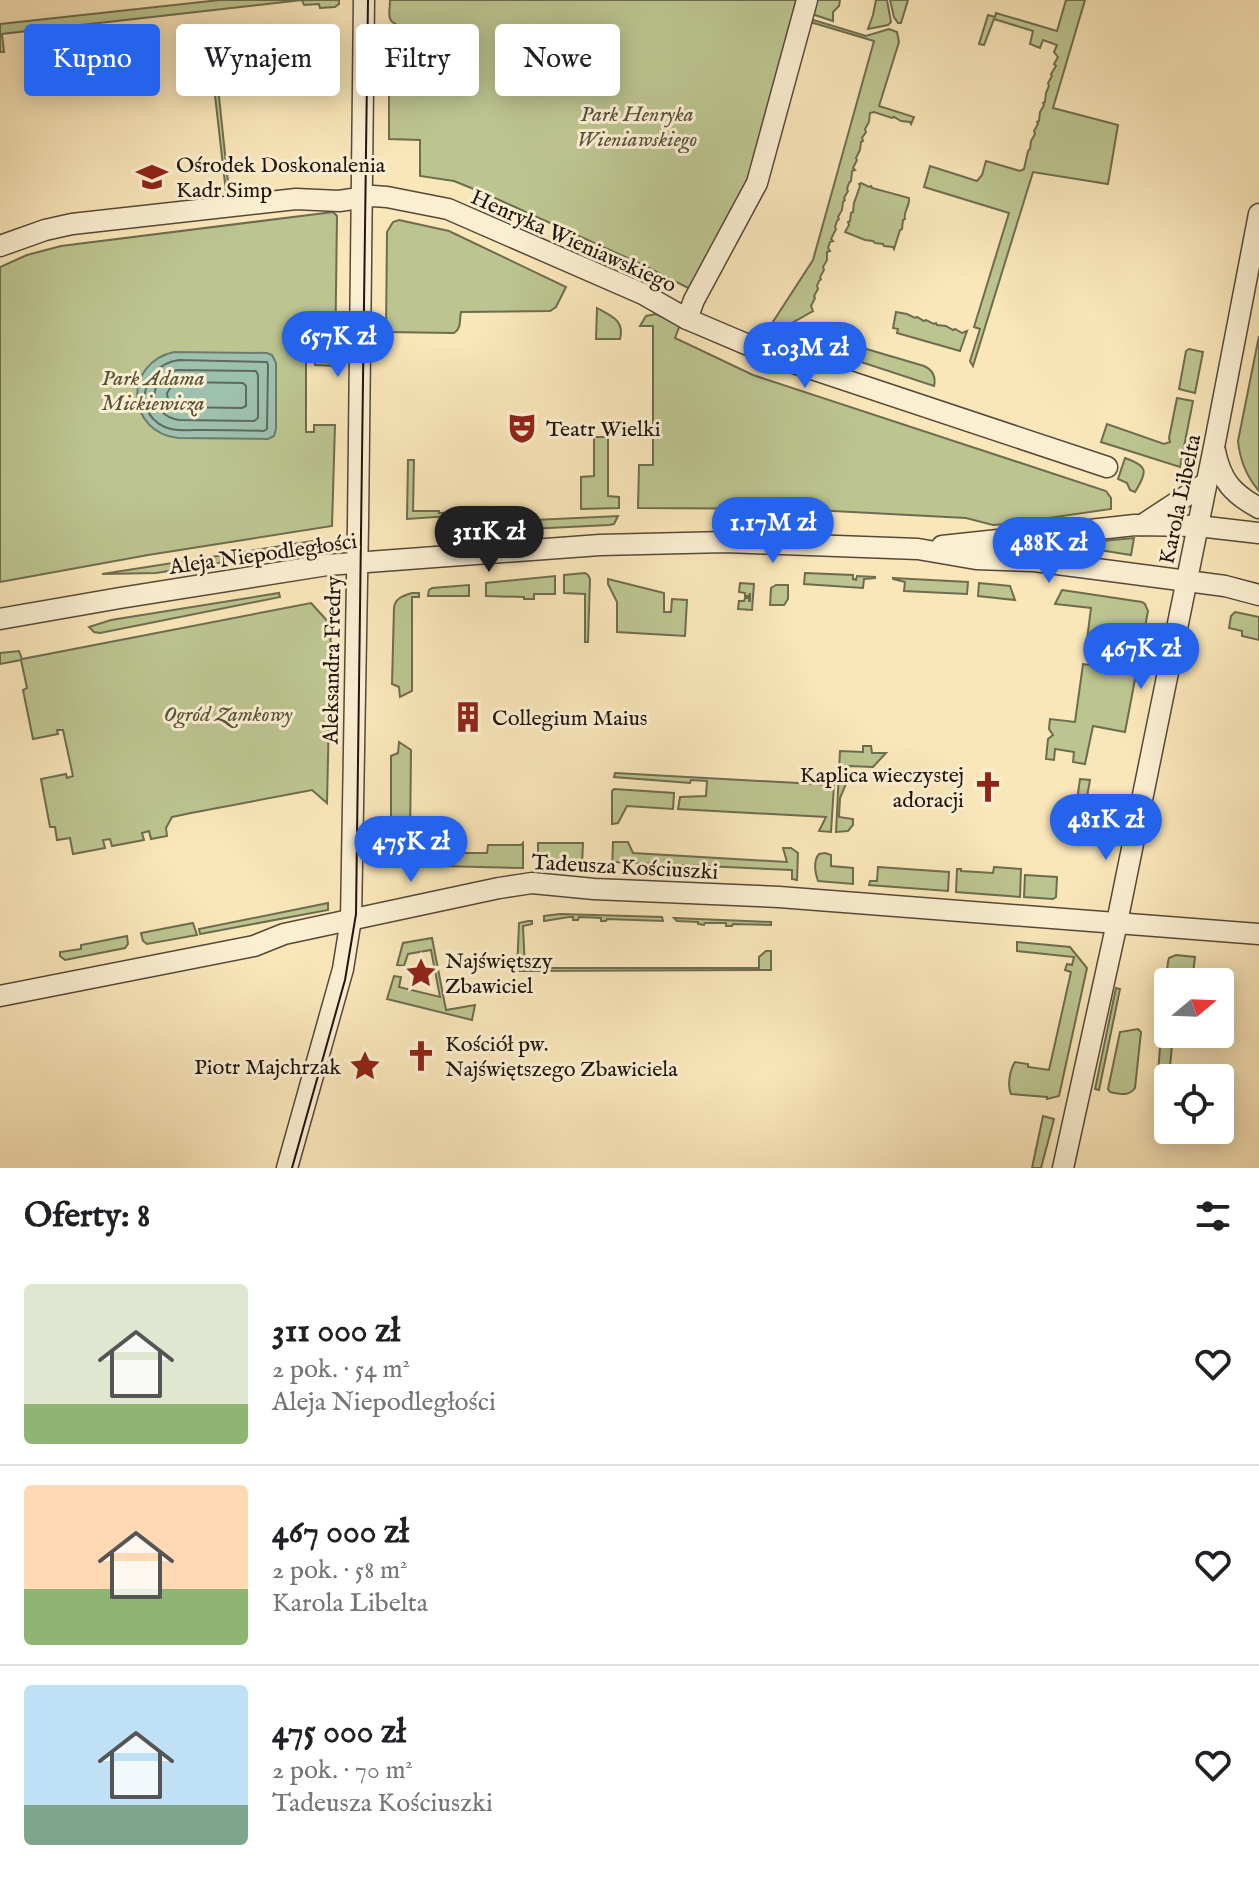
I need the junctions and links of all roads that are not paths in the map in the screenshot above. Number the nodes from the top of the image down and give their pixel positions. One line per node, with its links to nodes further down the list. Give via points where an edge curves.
1 (364, 0): 3 (street, Aleksandra Fredry)
2 (807, 0): 6 (street, via 757,183)
3 (362, 197): 5 (street, Henryka Wieniawskiego, via 296,199 72,224); 6 (street, Henryka Wieniawskiego, via 448,209 643,294); 15 (street, Aleksandra Fredry)
4 (1259, 214): 7 (street, Karola Libelta)
5 (0, 246)
6 (687, 319): 8 (street, Henryka Wieniawskiego, via 779,358)
7 (1214, 447): 9 (street, Karola Libelta); 10 (street, via 1228,486)
8 (1107, 467)
9 (1206, 483): 11 (street); 12 (street, Karola Libelta)
10 (1259, 508)
11 (1142, 525): 12 (street, Aleja Niepodległości); 14 (street, Aleja Niepodległości)
12 (1198, 526): 13 (street, Aleja Niepodległości); 16 (street, Karola Libelta)
13 (1259, 533)
14 (918, 549): 15 (street, Aleja Niepodległości, via 786,543 600,545); 16 (street, Aleja Niepodległości)
15 (357, 563): 18 (street, Aleja Niepodległości); 19 (street, Aleksandra Fredry)
16 (1187, 582): 17 (street, Aleja Niepodległości); 20 (street, Karola Libelta)
17 (1259, 595)
18 (0, 619)
19 (351, 919): 20 (street, Tadeusza Kościuszki, via 532,883); 22 (street, Tadeusza Kościuszki, via 254,946); 23 (street, Aleksandra Fredry, via 343,969)
20 (1117, 923): 21 (street, Tadeusza Kościuszki); 24 (street, Karola Libelta)
21 (1259, 934)
22 (0, 996)
23 (287, 1168)
24 (1063, 1168)

